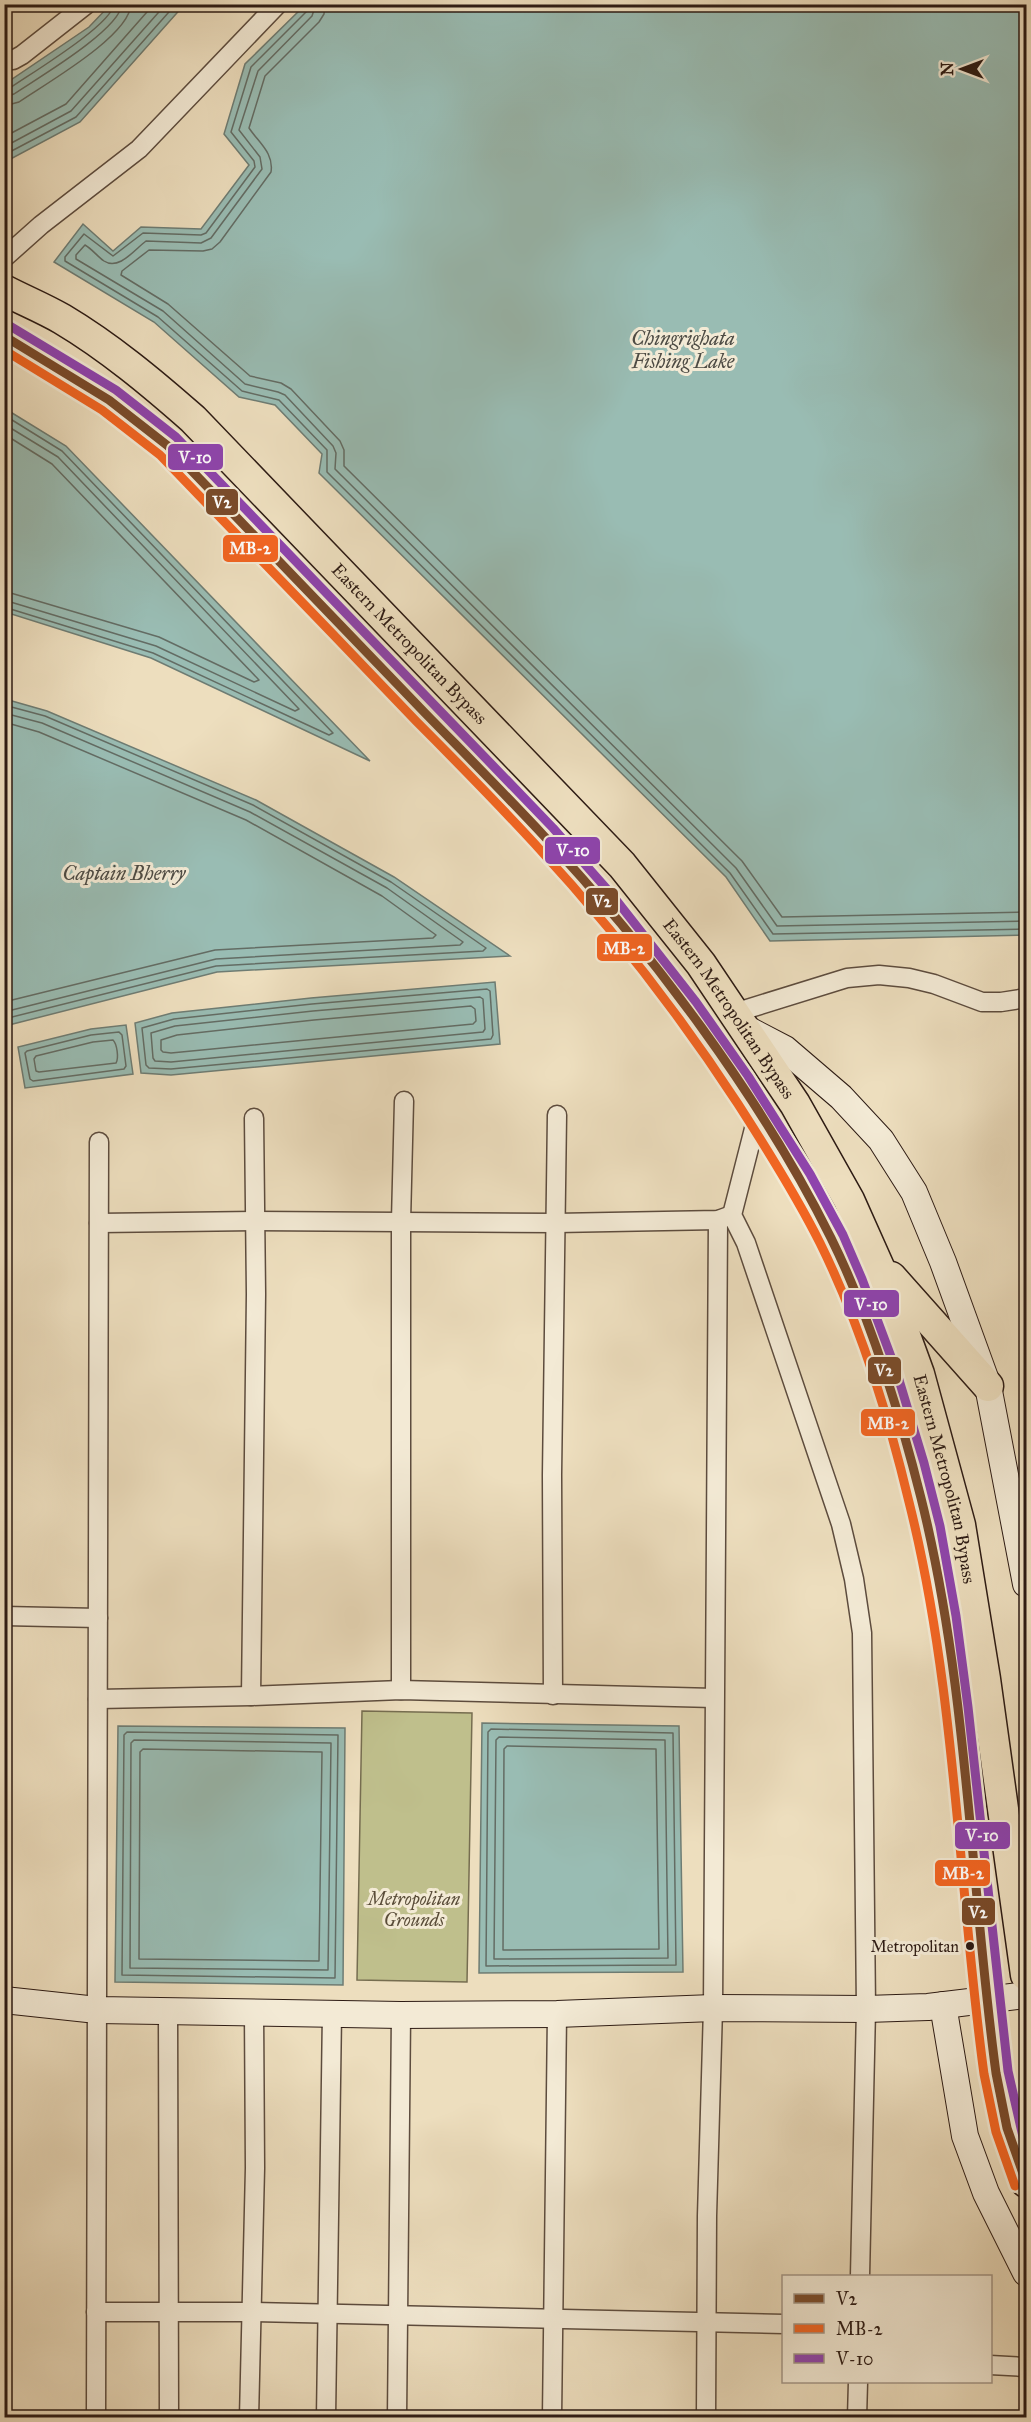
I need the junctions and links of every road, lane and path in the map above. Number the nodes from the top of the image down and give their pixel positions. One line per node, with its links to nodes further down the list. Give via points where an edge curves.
1 (87, 4): 3 (street, via 22,55)
2 (278, 4): 4 (street, via 140,149)
3 (4, 60)
4 (4, 258)
5 (4, 290): 10 (main road, Eastern Metropolitan Bypass, via 61,319 114,354 193,419 622,865 701,964)
6 (4, 336): 8 (main road, Eastern Metropolitan Bypass, via 83,381 138,419)
7 (4, 361): 8 (main road, Eastern Metropolitan Bypass, via 84,402 118,426)
8 (168, 446): 12 (main road, Eastern Metropolitan Bypass, via 588,885 678,996)
9 (1026, 998): 10 (street, via 982,1002 934,984 879,975 847,978)
10 (738, 1020): 21 (main road, Eastern Metropolitan Bypass, via 806,1124 849,1200); 22 (street, via 785,1049 841,1097 881,1140 914,1192)
11 (404, 1101): 18 (street)
12 (758, 1113): 16 (street); 33 (main road, Eastern Metropolitan Bypass, via 801,1181 850,1281 912,1463 939,1584 951,1666)
13 (557, 1115): 19 (street)
14 (254, 1118): 17 (street)
15 (99, 1142): 20 (street)
16 (725, 1217): 19 (street); 29 (street); 37 (street, via 746,1243 841,1524 854,1579 862,1633)
17 (255, 1221): 18 (street); 20 (street); 28 (street)
18 (401, 1221): 19 (street); 26 (street)
19 (556, 1223): 27 (street)
20 (99, 1224): 25 (street)
21 (877, 1262): 22 (main road); 31 (main road, Eastern Metropolitan Bypass, via 920,1374 960,1525 986,1679)
22 (988, 1386): 23 (street)
23 (1026, 1584)
24 (4, 1616): 25 (street)
25 (98, 1618): 30 (street)
26 (401, 1690): 27 (street); 28 (street)
27 (553, 1695): 29 (street)
28 (251, 1696): 30 (street)
29 (714, 1698): 36 (street)
30 (98, 1699): 38 (street)
31 (1026, 1975)
32 (1026, 1995): 33 (street)
33 (987, 1999): 35 (street); 44 (main road, Eastern Metropolitan Bypass, via 1005,2120)
34 (4, 2000): 38 (street)
35 (943, 2006): 37 (street); 45 (street, via 965,2136 986,2193)
36 (713, 2008): 37 (street); 43 (street); 53 (street)
37 (866, 2009): 46 (street)
38 (97, 2010): 39 (street); 47 (street)
39 (168, 2010): 40 (street); 48 (street)
40 (254, 2011): 41 (street); 49 (street)
41 (332, 2013): 42 (street); 50 (street)
42 (401, 2014): 43 (street); 51 (street)
43 (557, 2014): 52 (street)
44 (1026, 2182)
45 (1026, 2273)
46 (860, 2275)
47 (96, 2312): 48 (street); 58 (street)
48 (167, 2312): 49 (street); 59 (street)
49 (251, 2312): 50 (street); 60 (street)
50 (327, 2314): 51 (street); 61 (street)
51 (399, 2316): 52 (street); 62 (street)
52 (553, 2319): 53 (street); 63 (street)
53 (706, 2323): 54 (street); 64 (street)
54 (782, 2324)
55 (992, 2365): 56 (street)
56 (1026, 2367)
57 (858, 2383): 65 (street)
58 (96, 2418)
59 (169, 2418)
60 (249, 2418)
61 (326, 2418)
62 (397, 2418)
63 (552, 2418)
64 (706, 2418)
65 (857, 2418)

